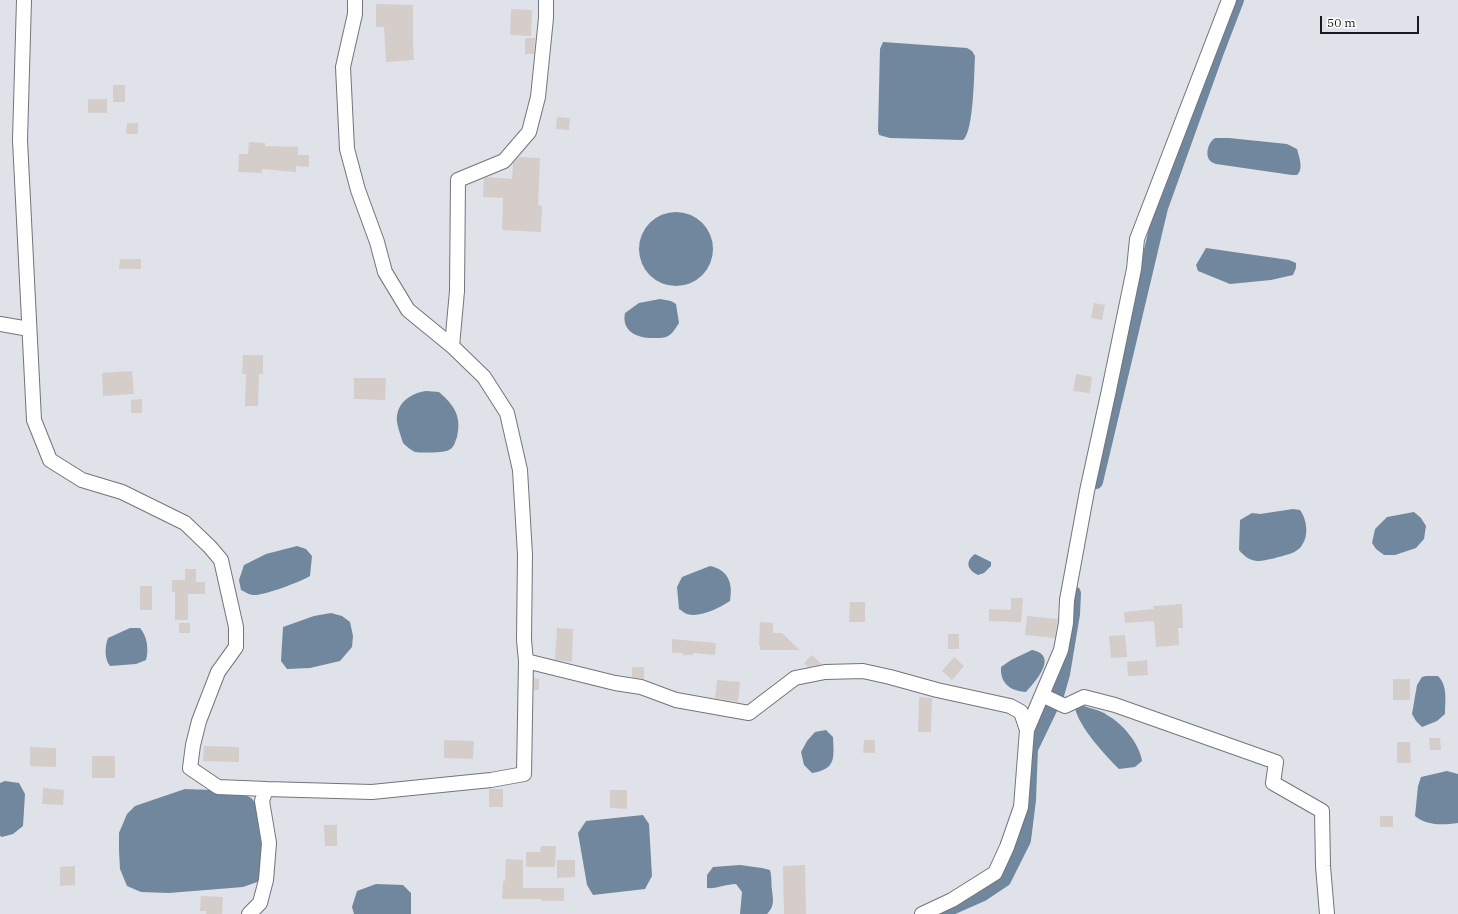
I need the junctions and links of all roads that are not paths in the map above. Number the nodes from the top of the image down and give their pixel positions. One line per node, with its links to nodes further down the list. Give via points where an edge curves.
1 (24, 0): 6 (street, via 20,140)
2 (355, 0): 7 (street, via 355,14 343,67 347,149 358,190 385,272 408,310)
3 (546, 0): 7 (street, via 538,98 529,132 504,161 458,180 457,292)
4 (1229, 0): 9 (street, via 1137,239 1134,269 1066,600 1062,650)
5 (0, 324): 6 (street)
6 (29, 329): 11 (street, via 34,420 50,460 82,480 122,492 185,523 221,560 236,626 236,647 218,672 199,721 192,745 190,768 218,787)
7 (452, 346): 8 (street, via 484,377 507,413 520,470 525,555)
8 (526, 661): 10 (street, via 641,687 676,700 749,713 795,678 825,672 863,671 1010,706 1021,712); 11 (street, via 524,774 491,780 372,792)
9 (1042, 695): 10 (street); 14 (street, via 1065,706 1084,697 1115,704 1276,762 1273,783 1322,810)
10 (1027, 730): 13 (street, via 1021,807 995,873 952,900)
11 (266, 790): 12 (street, via 262,801 269,843 266,880 260,903)
12 (249, 914)
13 (922, 914)
14 (1327, 914)

